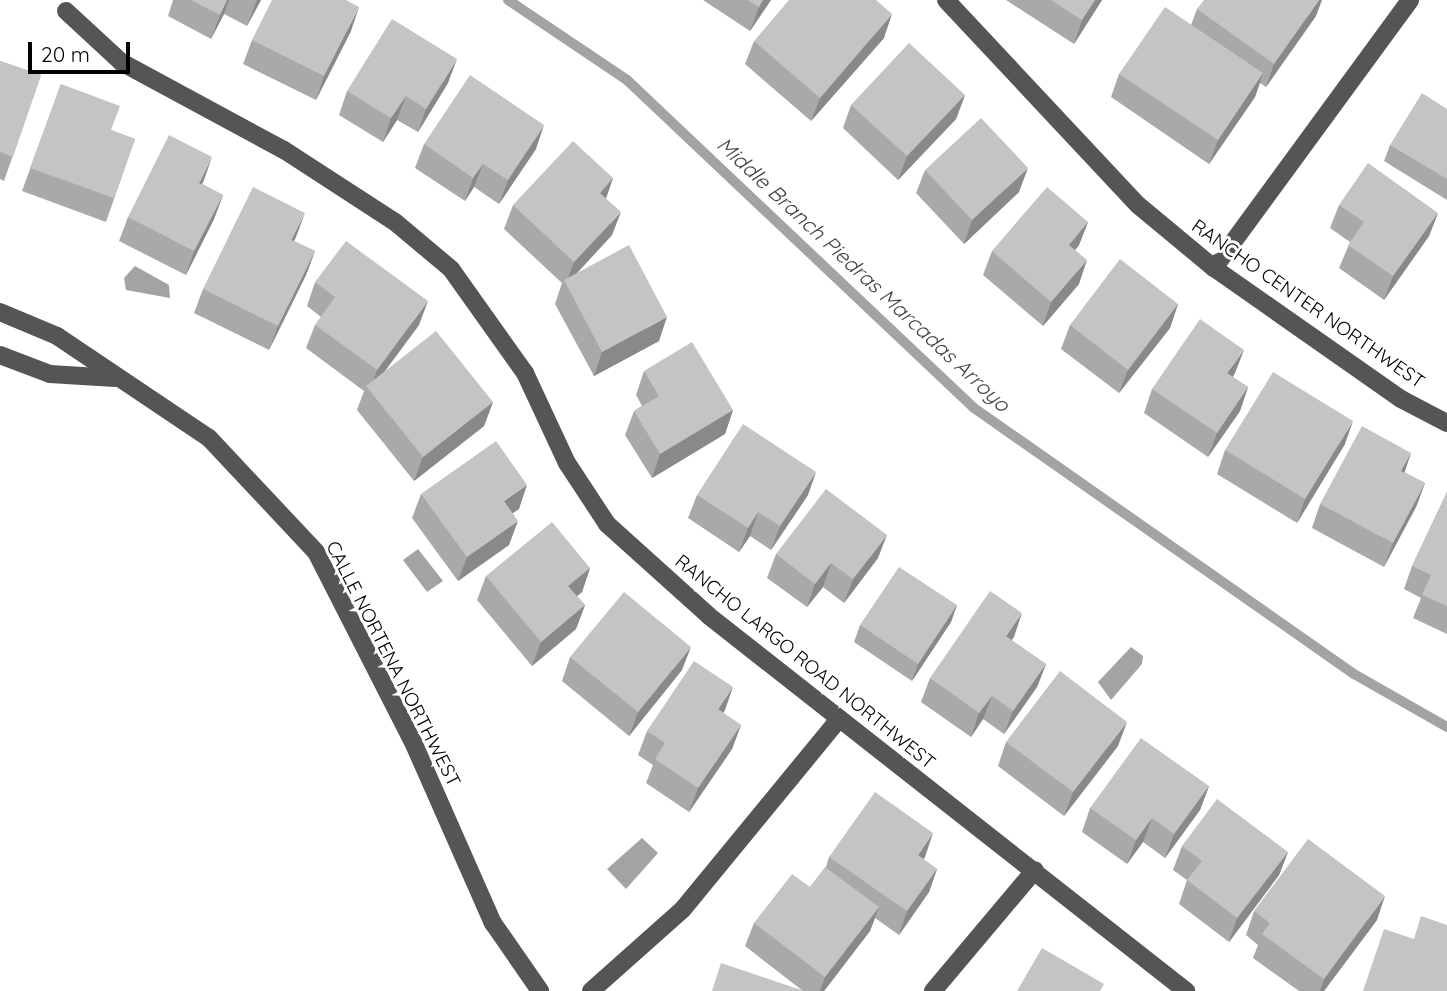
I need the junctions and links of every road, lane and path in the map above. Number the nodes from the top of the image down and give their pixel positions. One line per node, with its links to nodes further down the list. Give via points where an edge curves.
1 (946, 0): 4 (street, RANCHO CENTER NORTHWEST, via 1138,205)
2 (1410, 0): 4 (street)
3 (66, 10): 9 (street, RANCHO LARGO ROAD NORTHWEST, via 121,62 284,150 395,222 451,269 525,373 567,463 607,524 709,616)
4 (1214, 268): 8 (street, RANCHO CENTER NORTHWEST, via 1401,400)
5 (0, 312): 7 (street, CALLE NORTENA NORTHWEST, via 57,336)
6 (0, 355): 7 (street, CALLE NORTENA NORTHWEST, via 50,374)
7 (116, 378): 11 (street, CALLE NORTENA NORTHWEST, via 209,438 316,552 413,742 492,923)
8 (1447, 423)
9 (839, 719): 10 (street, RANCHO LARGO ROAD NORTHWEST); 12 (street, via 683,909)
10 (1035, 870): 13 (street); 14 (street, RANCHO LARGO ROAD NORTHWEST)
11 (540, 991)
12 (591, 991)
13 (933, 991)
14 (1186, 991)

